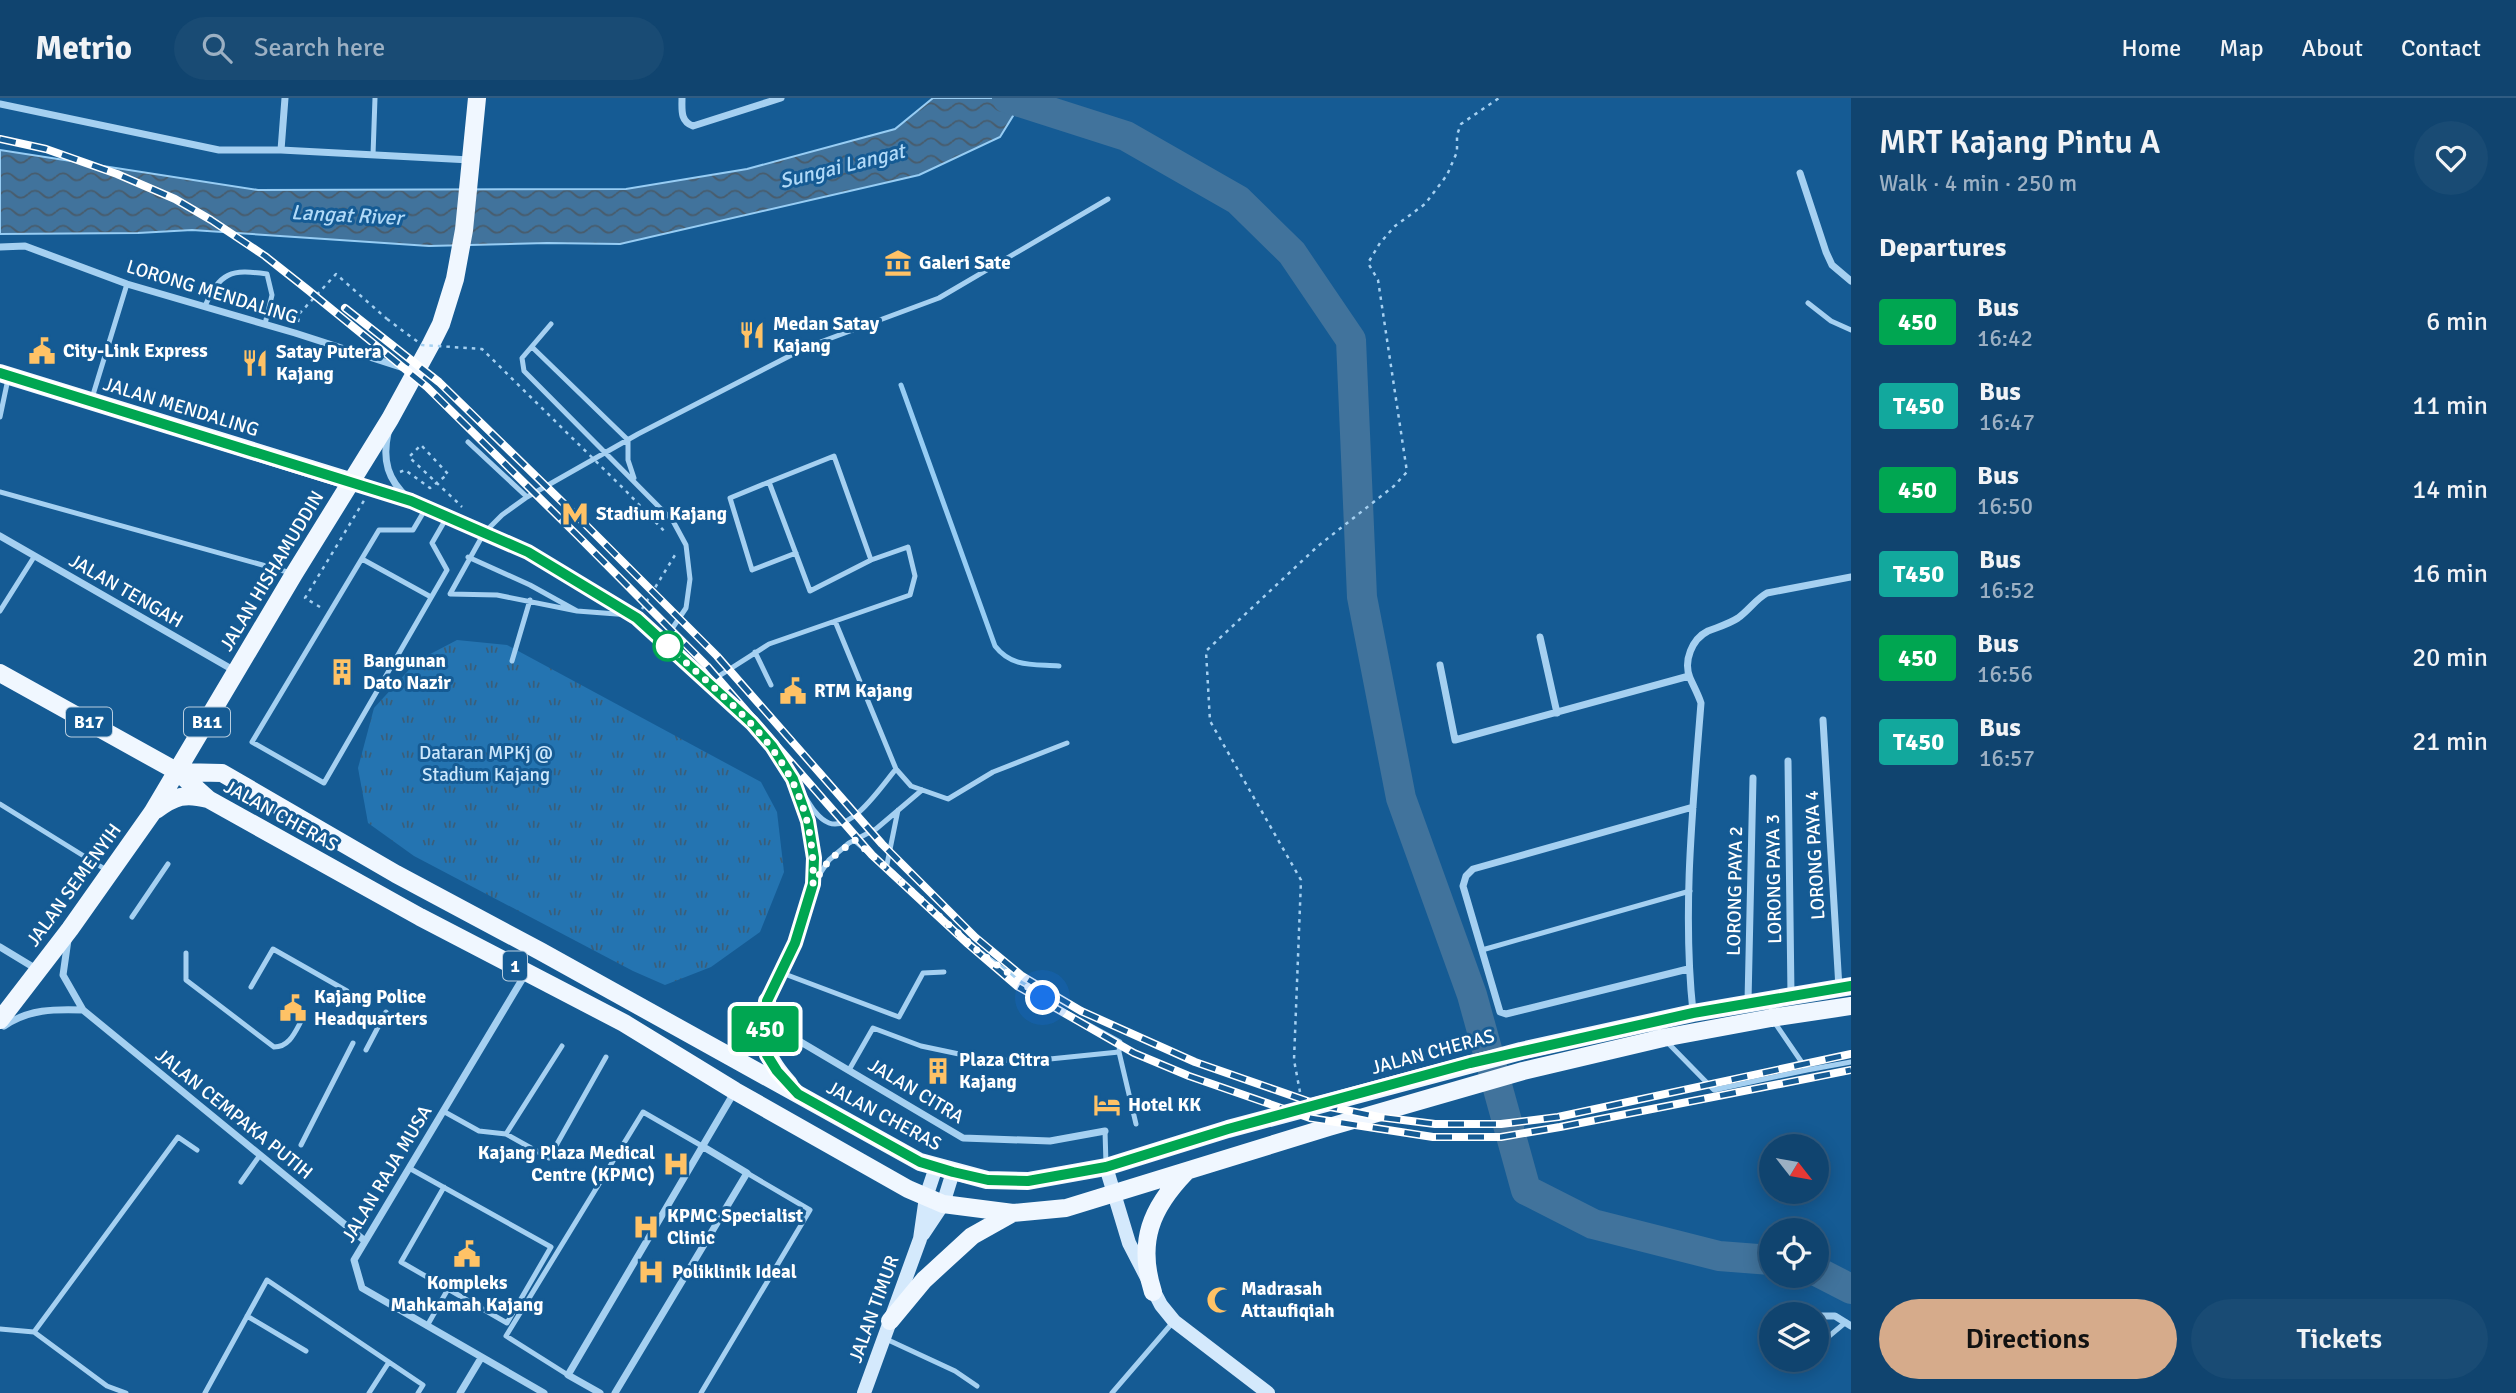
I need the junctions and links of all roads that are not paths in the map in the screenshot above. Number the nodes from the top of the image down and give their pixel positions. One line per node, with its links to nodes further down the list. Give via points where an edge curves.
1 (285, 98): 7 (street)
2 (375, 98): 8 (lane)
3 (477, 98): 9 (main road, B11)
4 (682, 98): 5 (street, via 681,114 693,126)
5 (781, 98)
6 (0, 104): 7 (street, via 219,150)
7 (281, 150): 8 (street)
8 (373, 155): 9 (street)
9 (471, 169): 21 (main road, JALAN HISHAMUDDIN / B11, via 455,279 441,324)
10 (1800, 173): 13 (street, via 1826,252)
11 (1108, 199): 26 (lane, via 939,298 807,347)
12 (0, 247): 14 (street, LORONG MENDALING, via 25,246)
13 (1851, 282)
14 (127, 284): 16 (street, LORONG MENDALING); 23 (lane)
15 (1808, 303): 19 (lane)
16 (205, 306): 17 (street, LORONG MENDALING); 17 (lane, via 222,277 242,270 267,274 272,295)
17 (265, 324): 21 (street, LORONG MENDALING)
18 (551, 324): 20 (lane)
19 (1851, 330)
20 (532, 346): 26 (lane); 28 (lane, via 522,358 524,371)
21 (416, 372): 25 (main road, JALAN HISHAMUDDIN / B11)
22 (4, 374): 23 (main road, JALAN MENDALING); 24 (lane)
23 (91, 401): 29 (main road, JALAN MENDALING)
24 (0, 417)
25 (390, 419): 29 (main road, JALAN HISHAMUDDIN / B11); 34 (street, via 386,444 391,477)
26 (628, 440): 28 (lane); 30 (lane)
27 (468, 442): 33 (lane)
28 (607, 454): 30 (lane); 33 (lane)
29 (350, 481): 34 (street); 44 (main road, JALAN HISHAMUDDIN / B11)
30 (635, 481): 53 (lane, via 673,521 686,545 690,579 686,608)
31 (769, 482): 39 (lane); 39 (lane, via 730,498 752,570); 43 (lane, via 834,456)
32 (0, 492): 44 (lane)
33 (527, 497): 37 (lane)
34 (411, 501): 35 (street)
35 (426, 508): 36 (street); 42 (lane, via 414,530 379,530)
36 (447, 517): 37 (street); 46 (lane, via 432,543 447,570)
37 (484, 533): 41 (lane); 50 (street, via 528,552)
38 (0, 536): 40 (street, JALAN TENGAH)
39 (796, 553): 43 (lane, via 810,591)
40 (34, 557): 48 (lane); 57 (street, JALAN TENGAH)
41 (468, 557): 47 (lane, via 450,594); 49 (lane)
42 (362, 559): 46 (lane); 46 (lane, via 253,742 324,783)
43 (871, 560): 51 (lane, via 908,547 915,576 910,595)
44 (294, 574): 57 (main road, JALAN HISHAMUDDIN / B11)
45 (1851, 577): 59 (street, via 1758,598 1738,618 1697,640 1689,653)
46 (431, 597)
47 (530, 600): 49 (lane); 55 (lane)
48 (0, 611)
49 (577, 611): 50 (lane)
50 (635, 617): 53 (street)
51 (835, 621): 54 (lane); 66 (lane)
52 (1539, 637): 62 (street)
53 (663, 642): 60 (street)
54 (755, 652): 60 (lane); 61 (lane)
55 (512, 662)
56 (1440, 665): 62 (street, via 1455,740)
57 (236, 671): 67 (main road, JALAN HISHAMUDDIN / B11)
58 (0, 673): 67 (main road, B17)
59 (1689, 676): 62 (street); 73 (street, via 1701,703)
60 (708, 683): 69 (street, via 752,723)
61 (771, 685)
62 (1558, 713)
63 (1823, 720): 93 (street, LORONG PAYA 4)
64 (1067, 743): 70 (lane, via 993,772 948,799)
65 (1788, 761): 95 (street, LORONG PAYA 3)
66 (896, 769): 69 (lane, via 861,811 844,823 830,824 821,817); 70 (lane, via 911,786)
67 (178, 772): 71 (main road, JALAN CHERAS / B17); 75 (main road, JALAN SEMENYIH); 113 (main road, JALAN CHERAS / 1, via 222,773)
68 (1754, 778): 97 (street, LORONG PAYA 2)
69 (793, 779): 80 (street, via 812,838)
70 (922, 790): 74 (lane)
71 (208, 799): 75 (main road, via 177,797); 89 (main road, JALAN CHERAS / 1)
72 (0, 804): 79 (lane)
73 (1693, 807): 81 (street); 85 (street, via 1473,869 1463,886)
74 (898, 810): 76 (lane); 78 (lane)
75 (152, 813): 79 (main road, JALAN SEMENYIH)
76 (855, 840): 78 (lane); 80 (lane, via 829,860)
77 (168, 864): 82 (lane)
78 (886, 869): 111 (lane, via 1020,983 1120,1042)
79 (111, 873): 83 (main road, JALAN SEMENYIH)
80 (813, 884): 91 (street)
81 (1690, 891): 85 (lane); 87 (street)
82 (132, 917)
83 (70, 929): 88 (main road, JALAN SEMENYIH); 99 (street, JALAN CEMPAKA PUTIH, via 63,975)
84 (0, 947): 88 (street)
85 (1482, 950): 87 (street, via 1500,1012 1506,1014)
86 (186, 953): 102 (lane, via 186,980 274,1047 289,1041)
87 (1688, 969): 101 (street)
88 (38, 970): 104 (main road, JALAN SEMENYIH)
89 (527, 972): 117 (main road, JALAN CHERAS / 1, via 624,1023); 119 (street, JALAN RAJA MUSA)
90 (944, 972): 91 (lane, via 923,972 899,1017)
91 (782, 973): 96 (street)
92 (251, 987): 94 (lane, via 273,949)
93 (1845, 987): 95 (main road, JALAN CHERAS / 1)
94 (347, 991)
95 (1791, 997): 97 (main road, JALAN CHERAS / 1)
96 (767, 1001): 105 (main road); 113 (street)
97 (1748, 1004): 101 (main road, JALAN CHERAS / 1)
98 (1851, 1006): 103 (main road, JALAN CHERAS / 1)
99 (83, 1010): 106 (street, via 48,1009 13,1019); 126 (street, JALAN CEMPAKA PUTIH)
100 (386, 1012): 110 (lane)
101 (1693, 1013): 127 (main road, JALAN CHERAS / 1, via 1470,1063)
102 (304, 1016)
103 (1772, 1018): 107 (main road, JALAN CHERAS / 1); 116 (lane)
104 (0, 1020)
105 (766, 1021): 115 (street, JALAN CITRA); 118 (main road, via 767,1055)
106 (0, 1028)
107 (1663, 1038): 116 (lane, via 1714,1090); 130 (main road, JALAN CHERAS / 1, via 1524,1071)
108 (354, 1043): 123 (lane)
109 (562, 1046): 122 (lane)
110 (366, 1050)
111 (1119, 1052): 115 (lane, via 1020,1062 921,1046 873,1028); 120 (lane)
112 (606, 1057): 122 (lane, via 549,1158)
113 (735, 1059): 118 (main road, JALAN CHERAS / 1)
114 (1851, 1062): 116 (lane)
115 (849, 1070): 121 (street, JALAN CITRA, via 963,1138 1050,1141)
116 (1807, 1070)
117 (735, 1091): 124 (street); 135 (main road, JALAN CHERAS / 1)
118 (798, 1094): 129 (main road, JALAN CHERAS / 1, via 920,1162)
119 (443, 1111): 122 (lane, via 480,1131); 128 (street, JALAN RAJA MUSA)
120 (1136, 1124)
121 (1105, 1131): 127 (lane)
122 (506, 1134)
123 (302, 1145)
124 (702, 1146): 131 (street); 152 (street); 152 (lane, via 643,1112 506,1336)
125 (197, 1150): 147 (lane, via 178,1137)
126 (260, 1155): 132 (lane); 137 (street, JALAN CEMPAKA PUTIH)
127 (1106, 1167): 129 (main road, JALAN CHERAS / 1, via 1028,1181 988,1180); 134 (main road)
128 (409, 1168): 133 (lane); 137 (street, JALAN RAJA MUSA)
129 (944, 1170): 135 (main road, JALAN TIMUR)
130 (1186, 1172): 134 (main road, JALAN CHERAS / 1); 139 (main road, via 1159,1203 1152,1219 1146,1258)
131 (747, 1173): 161 (street); 162 (lane, via 810,1210)
132 (241, 1182)
133 (443, 1188): 138 (lane, via 401,1262); 138 (lane, via 551,1247 507,1323)
134 (1113, 1193): 136 (main road, JALAN CHERAS / 1, via 1066,1208); 139 (main road, via 1129,1243)
135 (935, 1201): 136 (main road, JALAN CHERAS / 1); 146 (main road, JALAN TIMUR)
136 (1013, 1213): 146 (main road, via 972,1236 924,1280)
137 (365, 1241): 144 (street, JALAN RAJA MUSA, via 355,1260 362,1288)
138 (448, 1289): 144 (lane)
139 (1153, 1292): 142 (main road)
140 (247, 1316): 149 (lane); 151 (lane, via 267,1280); 155 (lane)
141 (1829, 1316): 143 (street)
142 (1174, 1321): 164 (lane); 165 (main road)
143 (1848, 1324): 148 (lane)
144 (427, 1326): 150 (street, JALAN RAJA MUSA)
145 (0, 1329): 147 (lane)
146 (887, 1329): 153 (lane); 163 (main road, JALAN TIMUR)
147 (34, 1332): 154 (lane, via 107,1386)
148 (1829, 1338)
149 (306, 1351)
150 (481, 1358): 158 (street); 159 (street, JALAN RAJA MUSA)
151 (388, 1362): 156 (lane); 157 (lane, via 423,1385)
152 (568, 1375): 160 (street)
153 (977, 1386)
154 (126, 1393)
155 (205, 1393)
156 (369, 1393)
157 (418, 1393)
158 (460, 1393)
159 (544, 1393)
160 (600, 1393)
161 (615, 1393)
162 (701, 1393)
163 (864, 1393)
164 (1112, 1393)
165 (1268, 1393)

